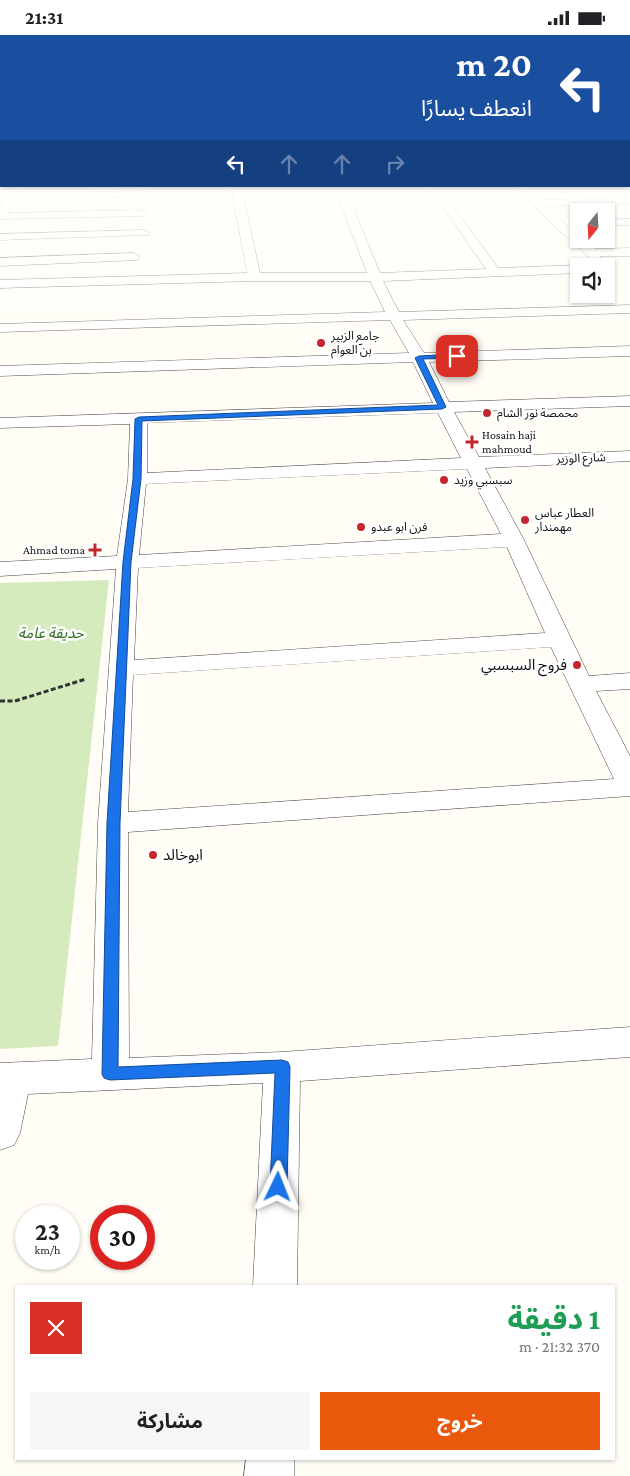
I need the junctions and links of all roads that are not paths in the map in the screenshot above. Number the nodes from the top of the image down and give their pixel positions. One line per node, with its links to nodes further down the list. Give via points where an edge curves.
1 (80, 252): 9 (street)
2 (137, 252): 14 (street)
3 (249, 252): 12 (street)
4 (365, 252): 13 (street)
5 (481, 252): 11 (street)
6 (621, 252): 7 (street)
7 (592, 253): 8 (street)
8 (594, 258)
9 (0, 262)
10 (570, 269): 11 (street)
11 (494, 271): 13 (street)
12 (254, 277): 13 (street); 14 (street)
13 (375, 277): 17 (street)
14 (130, 280): 15 (street)
15 (0, 284)
16 (630, 309): 17 (street)
17 (394, 316): 18 (street); 20 (street)
18 (0, 328)
19 (630, 351): 20 (street)
20 (419, 358): 21 (street); 23 (street)
21 (0, 371)
22 (630, 401): 23 (street)
23 (442, 407): 24 (street); 27 (street)
24 (139, 419): 25 (street); 28 (street)
25 (0, 423)
26 (630, 456): 27 (street, شارع الوزير)
27 (473, 462): 28 (street, شارع الوزير); 29 (street)
28 (137, 479): 30 (street)
29 (514, 540): 30 (street); 32 (street)
30 (127, 562): 31 (street); 33 (street)
31 (0, 569)
32 (561, 639): 33 (street); 35 (street)
33 (122, 668): 38 (street)
34 (630, 681): 35 (street)
35 (580, 684): 36 (street)
36 (630, 783)
37 (630, 787): 38 (street)
38 (114, 823): 41 (street)
39 (630, 1042): 40 (street)
40 (282, 1067): 41 (street); 44 (street)
41 (110, 1074): 42 (street)
42 (6, 1079): 43 (street)
43 (0, 1133)
44 (275, 1285)
45 (270, 1460): 46 (street)
46 (269, 1476)

